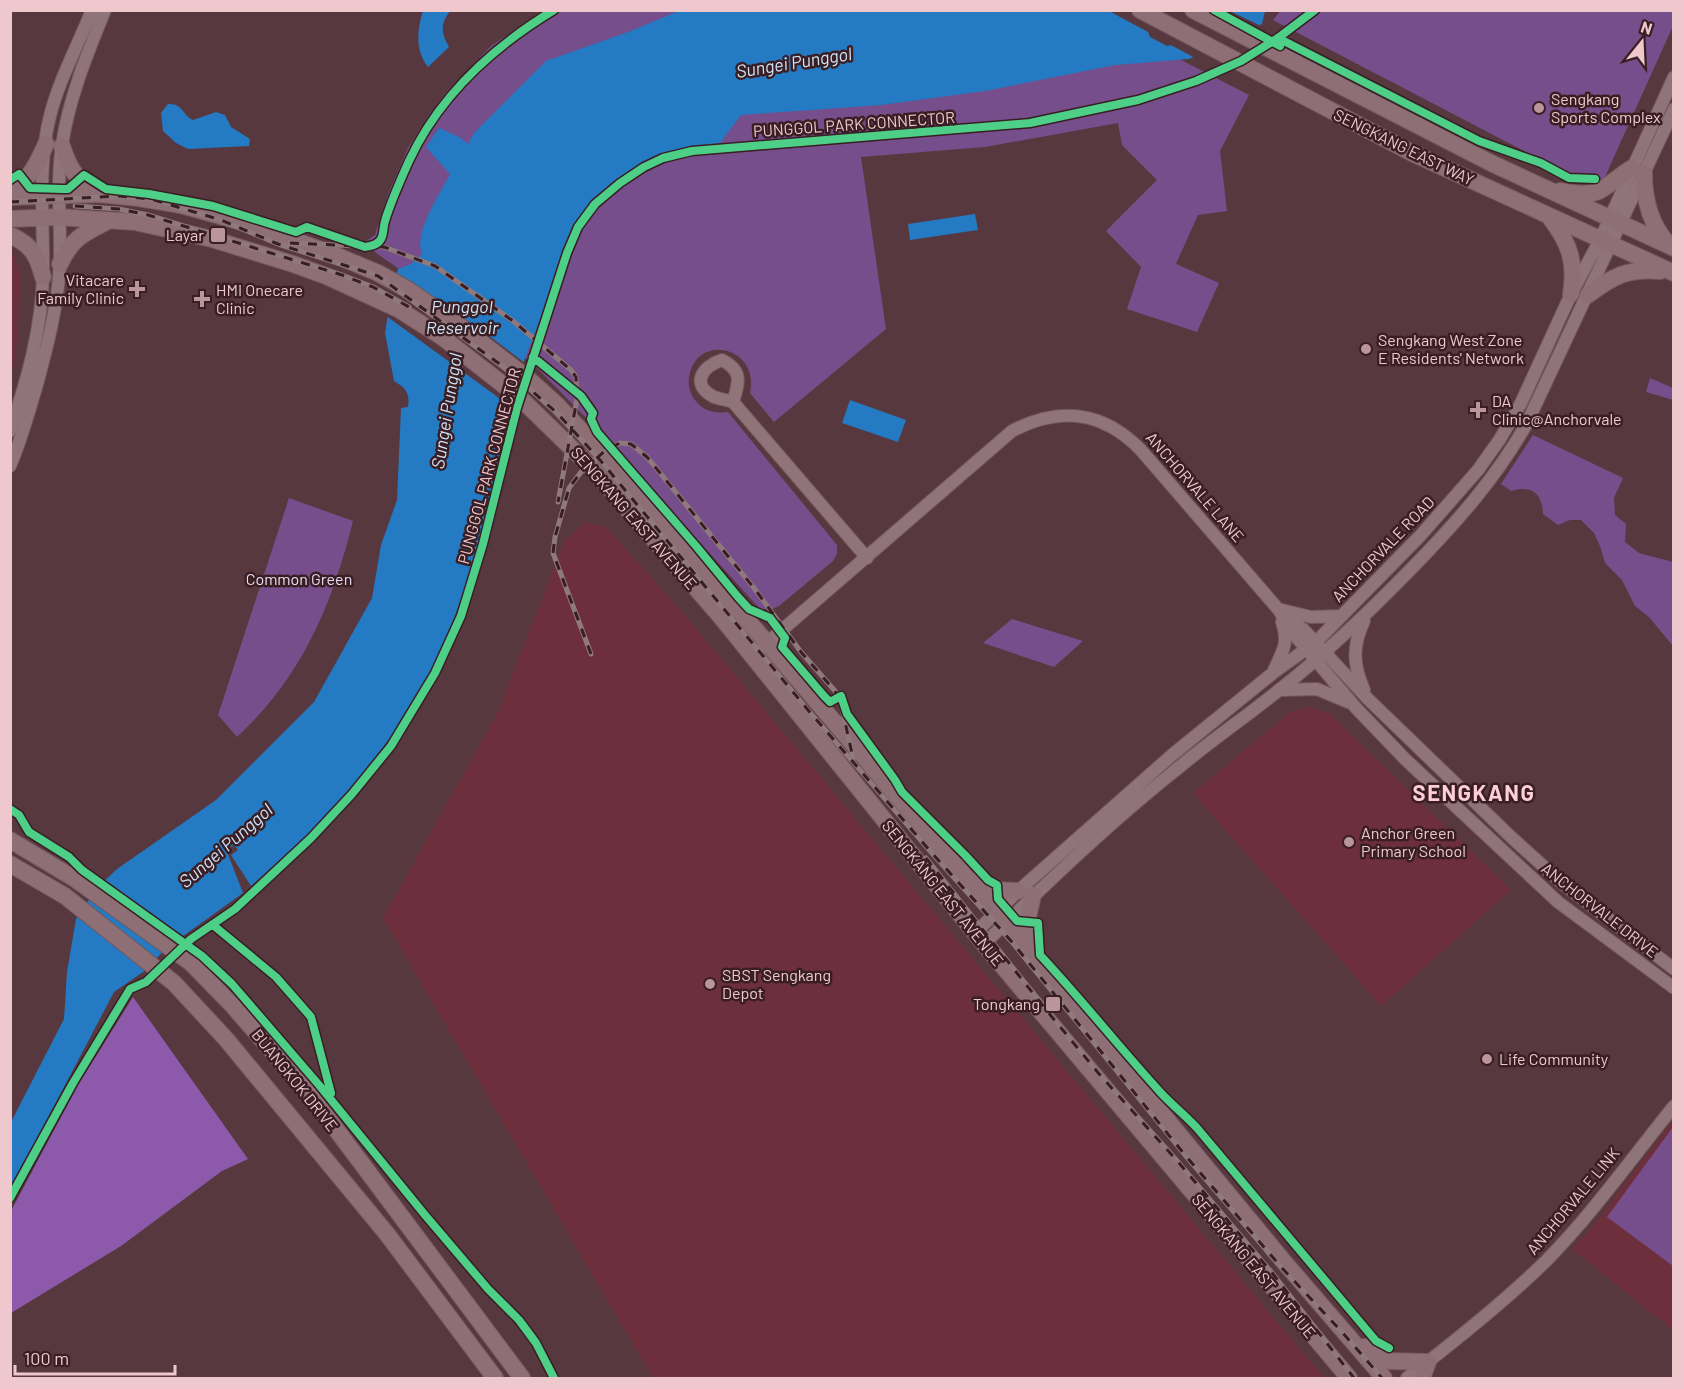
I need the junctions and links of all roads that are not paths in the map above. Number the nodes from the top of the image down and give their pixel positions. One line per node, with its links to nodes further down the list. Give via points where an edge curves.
1 (92, 10): 7 (street, via 49,117)
2 (105, 10): 7 (street)
3 (1140, 10): 15 (main road, SENGKANG EAST WAY, via 1412,153)
4 (1193, 10): 9 (main road, SENGKANG EAST WAY)
5 (1674, 77): 8 (street, ANCHORVALE ROAD)
6 (1674, 109): 8 (street, ANCHORVALE ROAD)
7 (54, 145): 10 (main road, via 25,182); 11 (main road, via 74,175); 12 (street)
8 (1638, 171): 9 (main road, via 1600,191 1575,194); 18 (street, ANCHORVALE ROAD); 21 (main road, via 1648,211 1658,233)
9 (1544, 188): 18 (main road, SENGKANG EAST WAY)
10 (10, 190)
11 (99, 194): 12 (main road, SENGKANG EAST AVENUE); 33 (main road, SENGKANG EAST AVENUE, via 181,205 249,224 378,273 451,319 544,393 589,438)
12 (50, 196): 13 (main road, SENGKANG EAST AVENUE); 14 (street)
13 (10, 197)
14 (49, 217): 16 (main road, SENGKANG EAST AVENUE); 17 (main road, SENGKANG EAST AVENUE); 22 (street); 24 (street)
15 (1550, 218): 20 (main road, SENGKANG EAST WAY); 25 (main road, via 1568,246)
16 (10, 219)
17 (108, 220): 22 (main road, via 68,247); 35 (main road, SENGKANG EAST AVENUE, via 212,239 304,268 370,295 442,337 535,410 592,468)
18 (1614, 222): 20 (street, ANCHORVALE ROAD); 21 (main road, SENGKANG EAST WAY)
19 (10, 235): 24 (main road, via 37,256)
20 (1606, 243): 23 (main road, SENGKANG EAST WAY); 25 (street, ANCHORVALE ROAD)
21 (1671, 247)
22 (60, 264): 28 (street, via 45,357)
23 (1672, 272): 25 (main road, via 1645,270 1620,274)
24 (43, 277): 27 (street, via 35,340)
25 (1580, 295): 31 (street, ANCHORVALE ROAD, via 1514,447 1452,525); 32 (street, ANCHORVALE ROAD, via 1500,439 1444,510)
26 (734, 402): 29 (street)
27 (10, 431)
28 (10, 466)
29 (867, 558): 30 (street, ANCHORVALE LANE, via 1012,431 1032,420 1081,416 1126,434); 33 (street, ANCHORVALE LANE)
30 (1278, 609): 32 (street, via 1311,617); 34 (street, ANCHORVALE LANE, via 1296,638); 36 (street, via 1287,635)
31 (1366, 615): 34 (street, ANCHORVALE ROAD); 38 (street, via 1354,653 1357,675)
32 (1342, 616): 34 (street, ANCHORVALE ROAD)
33 (767, 644): 35 (street, ANCHORVALE LANE); 42 (main road, SENGKANG EAST AVENUE)
34 (1316, 651): 36 (street, ANCHORVALE ROAD); 37 (street, ANCHORVALE ROAD); 38 (street, ANCHORVALE DRIVE); 39 (street, ANCHORVALE DRIVE)
35 (753, 656): 45 (main road, SENGKANG EAST AVENUE)
36 (1273, 673): 43 (street, ANCHORVALE ROAD, via 1172,755)
37 (1280, 690): 39 (street, via 1317,688); 43 (street, ANCHORVALE ROAD)
38 (1368, 699): 47 (street, ANCHORVALE DRIVE, via 1563,884)
39 (1356, 708): 48 (street, ANCHORVALE DRIVE, via 1558,902)
40 (10, 840): 53 (main road, BUANGKOK DRIVE, via 75,879 191,963 233,1006 312,1097)
41 (10, 864): 52 (main road, BUANGKOK DRIVE, via 64,896 174,983 226,1039 387,1234)
42 (967, 879): 43 (main road, via 987,888); 44 (main road, SENGKANG EAST AVENUE)
43 (1026, 893): 44 (street, ANCHORVALE ROAD); 46 (main road, via 1026,942)
44 (1000, 918): 45 (street, ANCHORVALE ROAD); 46 (main road, SENGKANG EAST AVENUE)
45 (980, 939): 54 (main road, SENGKANG EAST AVENUE)
46 (1034, 958): 50 (main road, SENGKANG EAST AVENUE)
47 (1674, 969)
48 (1674, 988)
49 (1674, 1106): 51 (street, ANCHORVALE LINK, via 1546,1261)
50 (1349, 1337): 51 (main road, via 1389,1361); 55 (main road, SENGKANG EAST AVENUE)
51 (1428, 1362): 56 (street, ANCHORVALE LINK); 57 (main road)
52 (495, 1378)
53 (522, 1378)
54 (1348, 1378)
55 (1384, 1378)
56 (1407, 1378)
57 (1422, 1378)

